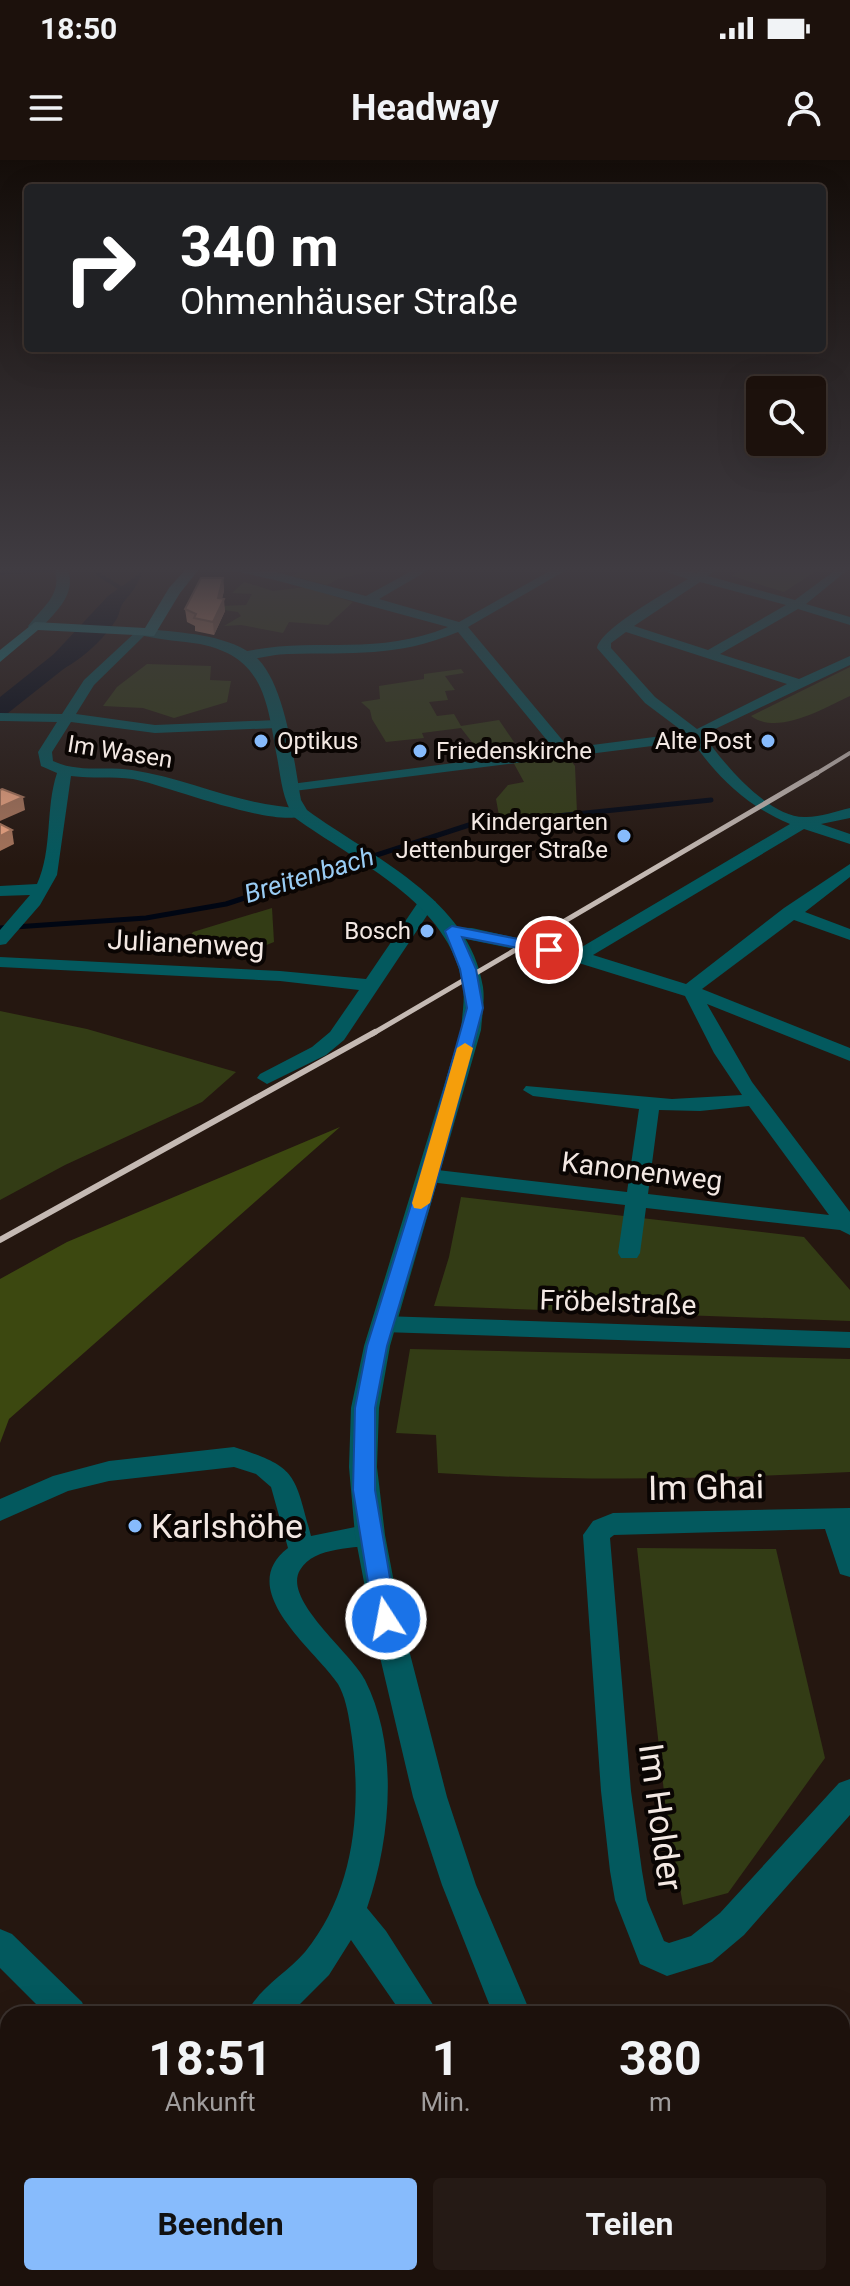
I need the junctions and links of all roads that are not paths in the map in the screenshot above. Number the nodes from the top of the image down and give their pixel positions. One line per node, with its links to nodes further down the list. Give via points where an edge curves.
1 (104, 667): 9 (street, Im Wasen)
2 (257, 667): 10 (street)
3 (494, 667): 12 (street)
4 (622, 667): 11 (street, via 659,707)
5 (750, 667): 7 (street)
6 (835, 667): 7 (street)
7 (800, 684): 11 (street)
8 (3, 717): 9 (street)
9 (66, 718): 10 (street, via 155,729); 13 (street, Im Wasen, via 44,758)
10 (277, 724): 14 (street)
11 (697, 736): 12 (street, Im Wasen); 16 (street, via 744,794)
12 (565, 753): 14 (street, Im Wasen)
13 (65, 770): 14 (street, Im Wasen, via 141,776 282,813); 19 (street, via 50,874)
14 (295, 801): 21 (street)
15 (850, 813): 16 (street)
16 (803, 823): 17 (street); 26 (street)
17 (850, 839)
18 (850, 869): 22 (street)
19 (41, 889): 20 (street); 25 (street)
20 (0, 891)
21 (427, 902): 23 (street); 28 (street)
22 (790, 912): 24 (street); 29 (street)
23 (452, 931): 26 (street); 35 (street, via 468,969 475,1008)
24 (850, 935)
25 (2, 939)
26 (579, 956): 29 (street)
27 (0, 962): 28 (street, Julianenweg)
28 (368, 985): 31 (street, via 358,1008 331,1042)
29 (691, 989): 30 (street); 33 (street, via 702,1016)
30 (850, 1055)
31 (267, 1078)
32 (533, 1090): 34 (street)
33 (756, 1099): 34 (street, via 713,1106); 37 (street)
34 (650, 1104): 36 (street)
35 (429, 1176): 36 (street, Kanonenweg); 39 (street)
36 (638, 1201): 37 (street, Kanonenweg); 38 (street)
37 (849, 1226)
38 (629, 1253)
39 (383, 1324): 40 (street, Fröbelstraße); 43 (street, via 365,1408 363,1467)
40 (850, 1340)
41 (0, 1511): 44 (street, via 62,1483 109,1471 234,1457 265,1467 283,1482)
42 (843, 1519): 45 (street, Im Ghai, via 613,1524 596,1535); 46 (street)
43 (370, 1535): 44 (street, via 318,1543); 53 (street, via 430,1797)
44 (302, 1551): 48 (street, via 285,1574 286,1597 350,1679 367,1737 369,1843)
45 (599, 1564): 47 (street, Im Holder, via 626,1871 635,1911 659,1959 700,1950 732,1924)
46 (850, 1566)
47 (850, 1793)
48 (350, 1913): 51 (street, via 322,1958); 52 (street)
49 (0, 1945): 50 (street)
50 (62, 2006)
51 (273, 2006)
52 (417, 2006)
53 (509, 2006)

